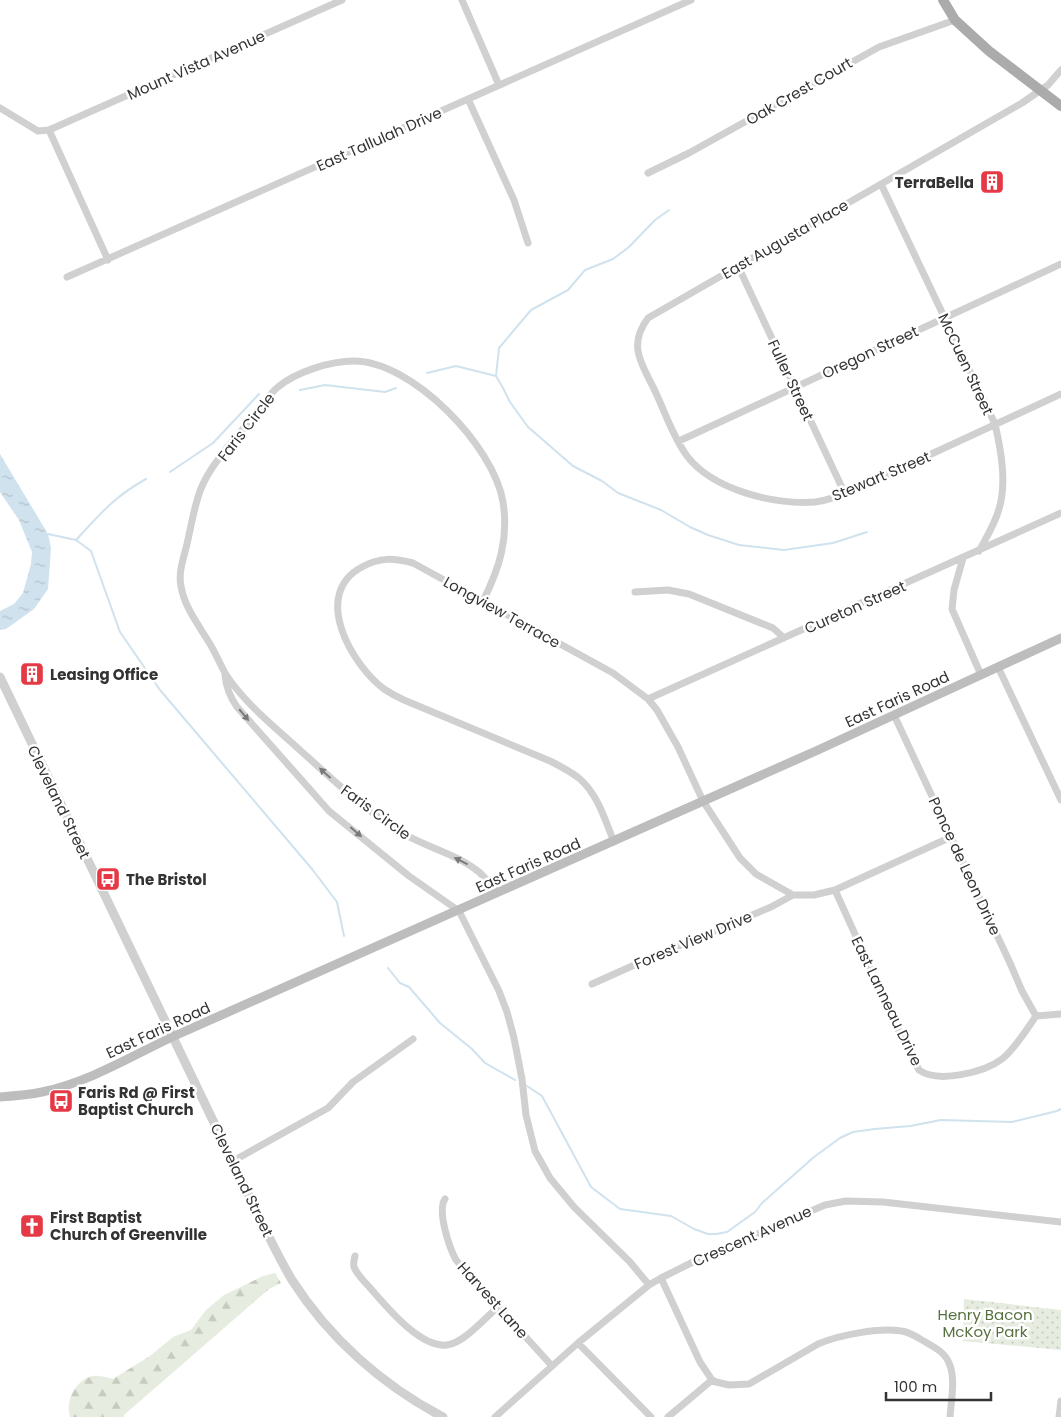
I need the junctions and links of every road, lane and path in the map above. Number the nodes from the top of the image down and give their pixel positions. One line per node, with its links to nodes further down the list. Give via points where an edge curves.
1 (342, 0): 12 (street, Mount Vista Avenue)
2 (462, 0): 7 (street)
3 (692, 0): 7 (street, East Tallulah Drive)
4 (943, 0): 5 (main road)
5 (956, 20): 8 (main road, via 988,51); 13 (street, Oak Crest Court, via 879,47 689,154)
6 (1061, 70): 8 (street, East Augusta Place)
7 (499, 86): 9 (street, East Tallulah Drive)
8 (1040, 91): 10 (main road); 14 (street, East Augusta Place)
9 (468, 99): 15 (street, via 514,200); 16 (street, East Tallulah Drive)
10 (1061, 106)
11 (0, 108): 12 (street, via 38,131)
12 (49, 130): 16 (street)
13 (648, 173)
14 (881, 184): 18 (street, East Augusta Place); 20 (street, McCuen Street)
15 (528, 242)
16 (108, 260): 19 (street, East Tallulah Drive)
17 (1061, 264): 20 (street, Oregon Street)
18 (738, 266): 21 (street, Fuller Street); 24 (street, East Augusta Place, via 648,318 637,336 640,360)
19 (67, 277)
20 (944, 318): 21 (street, Oregon Street); 23 (street, McCuen Street)
21 (795, 386): 24 (street, Oregon Street); 25 (street, Fuller Street)
22 (1061, 394): 23 (street, Stewart Street)
23 (995, 424): 25 (street, Stewart Street); 27 (street, McCuen Street, via 1000,446 1001,502)
24 (679, 442): 25 (street, Stewart Street, via 697,466 717,481 746,493 802,502)
25 (844, 494)
26 (1061, 513): 27 (street, Cureton Street)
27 (978, 551): 28 (street, Cureton Street)
28 (963, 558): 31 (street, Cureton Street); 35 (street, via 952,609)
29 (636, 592): 31 (street, via 668,590 689,594 773,628)
30 (483, 601): 34 (street, Faris Circle, via 500,563 505,526 503,497 484,456 443,407 406,378 368,362 331,363 278,386 224,453 201,490 180,585 187,604); 37 (street, Longview Terrace, via 613,673); 42 (street, Longview Terrace, via 413,563 385,558 370,562 348,579 339,596 337,613 346,640 359,661 384,688 404,700 550,760 571,772 588,787 596,800)
31 (784, 638): 37 (street, Cureton Street)
32 (1061, 638): 33 (main road, East Faris Road)
33 (998, 667): 35 (main road, East Faris Road); 39 (street)
34 (225, 672): 44 (street, Faris Circle, one-way to 34, via 468,864 416,841 354,798 274,727); 46 (street, Faris Circle, one-way to 46, via 226,684 237,707 328,811 409,876)
35 (981, 675): 38 (main road, East Faris Road)
36 (0, 677): 50 (street, Cleveland Street)
37 (648, 699): 40 (street, Longview Terrace, via 678,747)
38 (894, 715): 40 (main road, East Faris Road); 41 (street, Ponce de Leon Drive)
39 (1061, 800)
40 (703, 801): 42 (main road, East Faris Road); 45 (street, Longview Terrace, via 751,870)
41 (951, 837): 43 (street); 49 (street, Ponce de Leon Drive)
42 (614, 842): 44 (main road, East Faris Road)
43 (835, 890): 45 (street); 49 (street, East Lanneau Drive, via 919,1070 942,1076 956,1075 994,1064 1008,1053)
44 (497, 892): 46 (main road, East Faris Road)
45 (793, 895): 47 (street, Forest View Drive)
46 (459, 911): 50 (main road, East Faris Road); 58 (street, via 507,1012 535,1151 550,1178 574,1207)
47 (592, 984)
48 (1061, 1014): 49 (street)
49 (1036, 1016)
50 (172, 1037): 52 (main road, East Faris Road, via 70,1084 41,1092); 53 (street, Cleveland Street)
51 (413, 1039): 53 (street, via 353,1082 328,1108)
52 (0, 1097)
53 (233, 1160): 64 (street, Cleveland Street, via 278,1254 319,1316 372,1371)
54 (445, 1199): 59 (street, Harvest Lane, via 442,1214 453,1254)
55 (1061, 1222): 57 (street, Crescent Avenue, via 882,1202 834,1202)
56 (355, 1256): 59 (street, via 354,1267 358,1274 389,1309 416,1333 436,1344 449,1345 463,1338)
57 (661, 1278): 58 (street, Crescent Avenue); 62 (street, via 700,1362)
58 (649, 1285): 60 (street, Crescent Avenue)
59 (499, 1306): 61 (street, Harvest Lane)
60 (578, 1343): 61 (street, Crescent Avenue); 66 (street)
61 (552, 1366): 65 (street, Crescent Avenue)
62 (712, 1380): 67 (street); 68 (street, via 729,1385 749,1384 830,1339 882,1330 904,1332 938,1349 950,1364)
63 (1061, 1400): 69 (street)
64 (443, 1417)
65 (495, 1417)
66 (651, 1417)
67 (668, 1417)
68 (950, 1417)
69 (1059, 1417)

